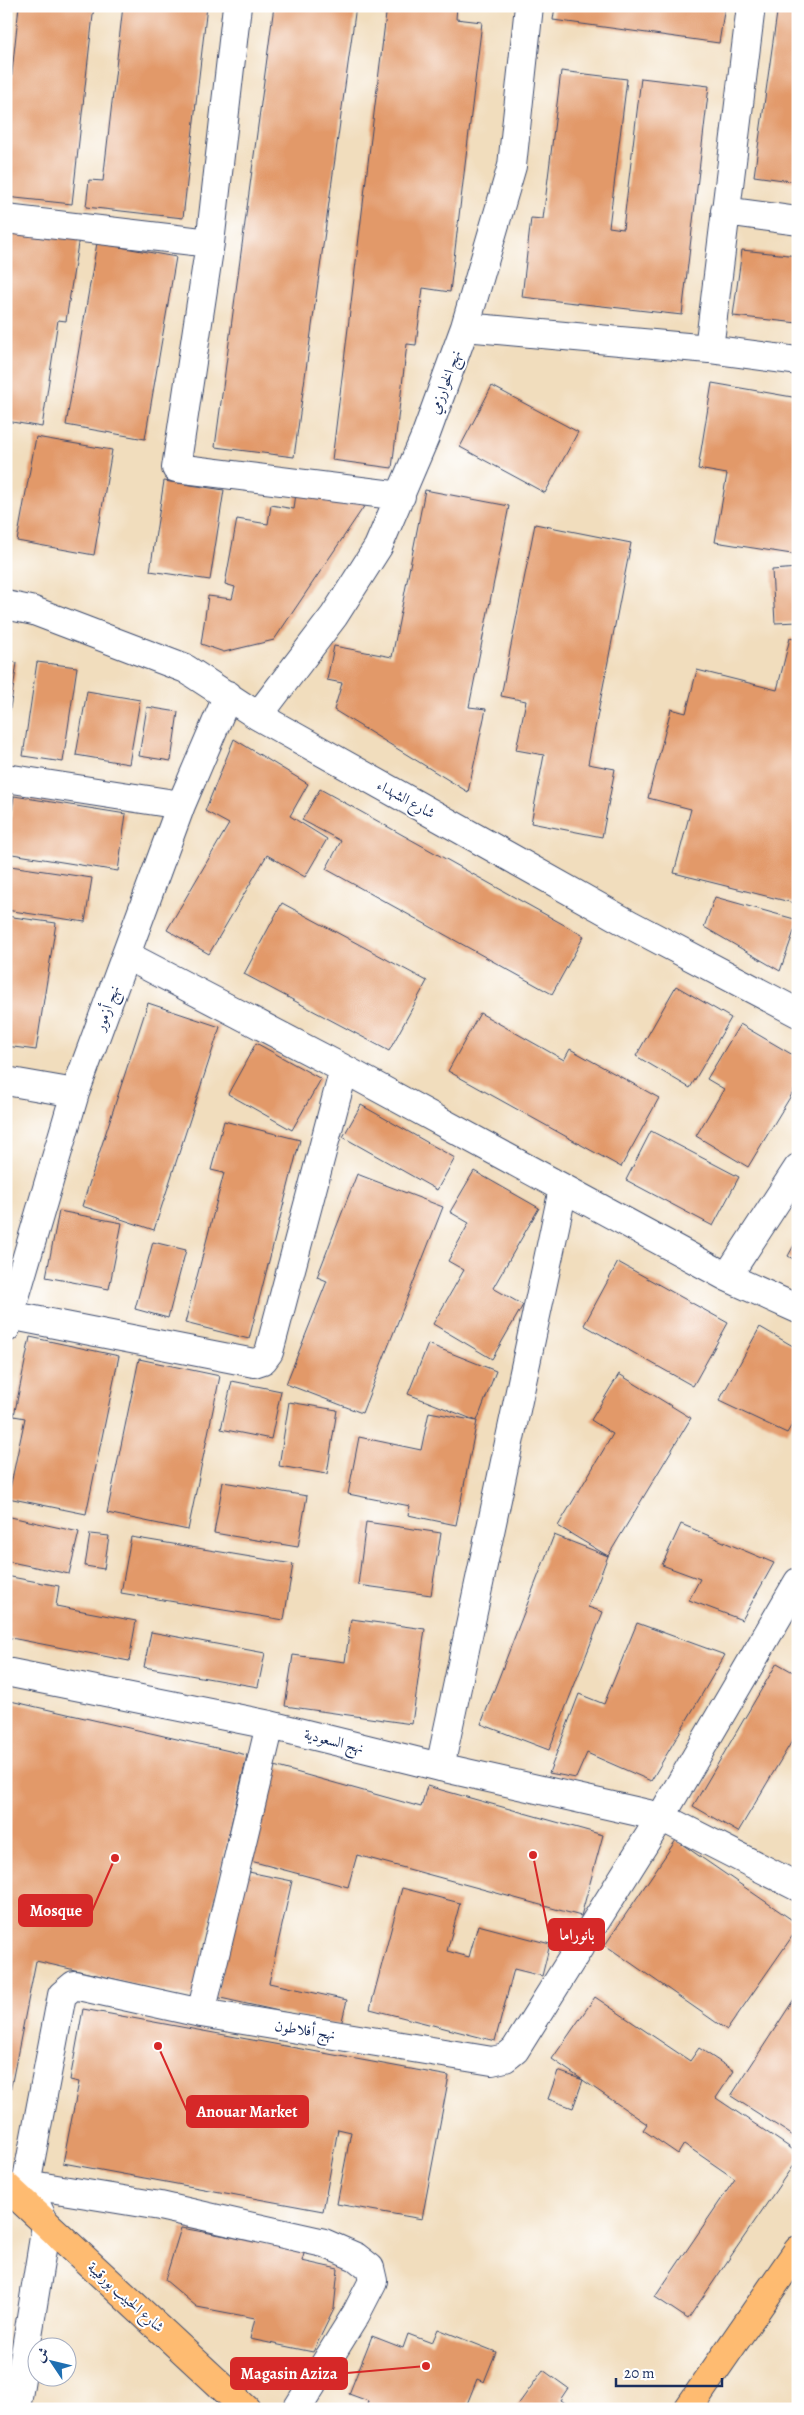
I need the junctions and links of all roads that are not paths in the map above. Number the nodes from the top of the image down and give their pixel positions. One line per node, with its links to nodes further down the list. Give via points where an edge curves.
1 (237, 6): 7 (street)
2 (529, 6): 8 (street, نهج الخوارزمي, via 512,166)
3 (750, 6): 4 (street)
4 (725, 211): 6 (street); 9 (street)
5 (6, 219): 7 (street)
6 (798, 222)
7 (210, 243): 11 (street, via 176,468)
8 (465, 327): 9 (street); 11 (street, نهج الخوارزمي)
9 (709, 349): 10 (street)
10 (798, 361)
11 (400, 496): 14 (street, نهج الخوارزمي, via 378,547 334,616)
12 (6, 604): 13 (street, شارع الشهداء, via 34,611 186,669)
13 (228, 695): 14 (street, شارع الشهداء); 16 (street, نهج أزمور)
14 (258, 716): 18 (street, شارع الشهداء, via 631,925)
15 (6, 778): 16 (street)
16 (181, 805): 17 (street, نهج أزمور)
17 (126, 955): 19 (street); 21 (street, نهج أزمور)
18 (798, 1013)
19 (344, 1069): 23 (street); 26 (street, via 269,1352 262,1360 254,1363)
20 (6, 1081): 21 (street)
21 (76, 1093): 26 (street, نهج أزمور)
22 (798, 1168): 24 (street)
23 (563, 1189): 24 (street); 30 (street)
24 (727, 1277): 25 (street)
25 (798, 1309)
26 (8, 1322)
27 (798, 1582): 31 (street, نهج أفلاطون)
28 (6, 1672): 29 (street, نهج السعودية)
29 (270, 1725): 30 (street, نهج السعودية); 33 (street)
30 (440, 1767): 31 (street, نهج السعودية)
31 (661, 1817): 32 (street, نهج السعودية); 33 (street, نهج أفلاطون, via 515,2050 505,2058 492,2061)
32 (798, 1887)
33 (201, 2013): 34 (street, نهج أفلاطون, via 74,1984 67,1988 62,1995)
34 (16, 2185): 35 (main road, شارع الحبيب بورقيبة); 39 (street, via 160,2206 324,2243 356,2257 370,2268 373,2281 356,2314)
35 (46, 2225): 37 (street); 38 (main road, شارع الحبيب بورقيبة)
36 (798, 2250): 40 (main road)
37 (16, 2409)
38 (246, 2409)
39 (297, 2409)
40 (688, 2409)

